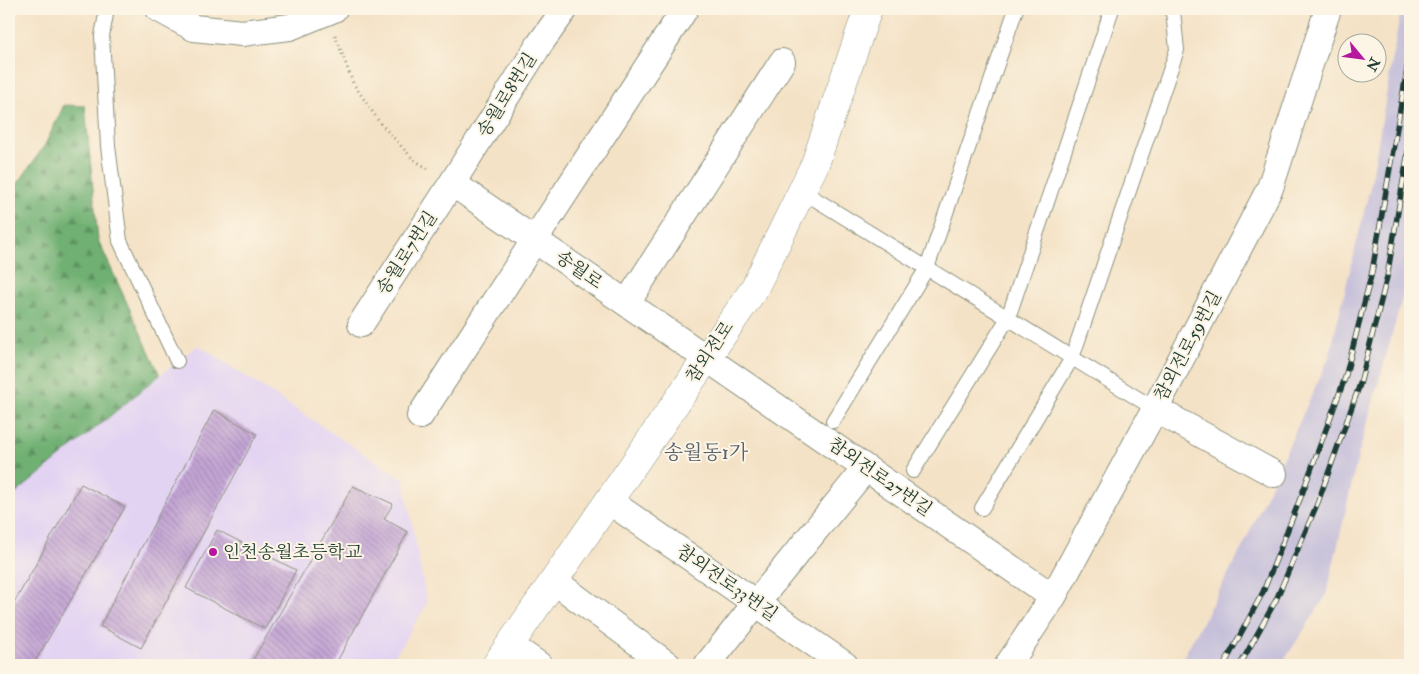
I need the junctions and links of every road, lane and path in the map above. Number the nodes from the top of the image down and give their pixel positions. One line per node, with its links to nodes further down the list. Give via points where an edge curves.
1 (107, 9): 21 (lane, via 102,36 108,146 120,241)
2 (159, 9): 10 (street, via 194,28 242,33 290,27)
3 (565, 9): 12 (street, 송월로8번길)
4 (685, 9): 14 (street)
5 (868, 9): 13 (main road, 참외전로, via 815,164)
6 (1016, 9): 15 (lane)
7 (1112, 9): 17 (lane)
8 (1169, 9): 20 (lane, via 1173,11 1177,50)
9 (1328, 9): 22 (street, 참외전로59번길, via 1270,188)
10 (330, 10): 12 (path, via 353,83 380,124 413,159)
11 (782, 62): 16 (street)
12 (452, 183): 14 (street, 송월로); 18 (street, 송월로7번길)
13 (802, 191): 15 (lane); 19 (main road, 참외전로, via 754,289)
14 (534, 239): 16 (street, 송월로); 23 (street)
15 (927, 268): 17 (lane); 24 (lane)
16 (628, 303): 19 (street, 송월로)
17 (1008, 318): 20 (lane); 26 (lane)
18 (361, 324)
19 (706, 358): 25 (street, 참외전로27번길); 28 (main road, 참외전로)
20 (1072, 358): 22 (lane); 29 (lane)
21 (178, 361)
22 (1155, 409): 27 (street); 31 (street, 참외전로59번길)
23 (420, 416)
24 (833, 421)
25 (866, 468): 31 (street, 참외전로27번길); 32 (street)
26 (913, 471)
27 (1274, 474)
28 (609, 501): 30 (main road, 참외전로); 32 (street, 참외전로33번길)
29 (982, 508)
30 (554, 581): 33 (main road, 참외전로); 35 (street)
31 (1053, 597): 38 (street, 참외전로59번길)
32 (756, 603): 36 (street); 37 (street, 참외전로33번길)
33 (503, 655): 34 (street)
34 (539, 665)
35 (668, 665)
36 (707, 665)
37 (845, 665)
38 (1008, 665)

